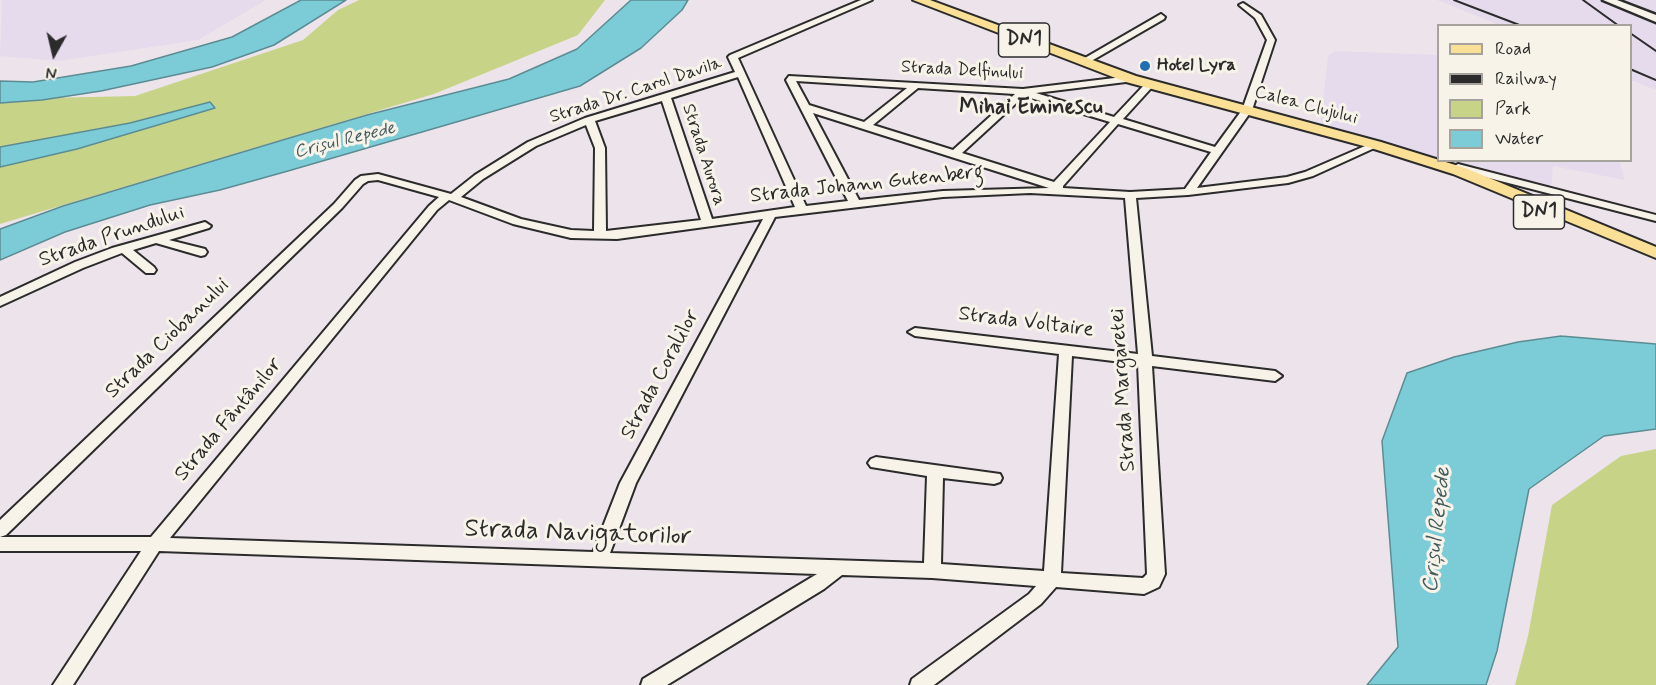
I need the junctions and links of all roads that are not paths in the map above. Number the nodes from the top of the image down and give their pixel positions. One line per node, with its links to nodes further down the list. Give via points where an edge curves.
1 (868, 0): 8 (street, via 734,55)
2 (919, 0): 7 (main road, Calea Clujului / DN1)
3 (1608, 0): 6 (street)
4 (1243, 5): 15 (street, via 1258,17 1271,40)
5 (1161, 17): 7 (street)
6 (1656, 19)
7 (1083, 62): 9 (main road, Calea Clujului / DN1)
8 (740, 74): 13 (street, Strada Dr. Carol Davila); 32 (street)
9 (1131, 79): 10 (main road, Calea Clujului / DN1); 12 (street, Strada Delfinului)
10 (1150, 84): 15 (main road, Calea Clujului / DN1); 17 (street)
11 (915, 86): 12 (street, Strada Delfinului); 14 (street, Strada Delfinului, via 792,78); 18 (street)
12 (1023, 92): 17 (street); 21 (street)
13 (666, 98): 16 (street, Strada Dr. Carol Davila); 36 (street, Strada Aurora)
14 (805, 107): 18 (street); 31 (street)
15 (1246, 110): 19 (main road, Calea Clujului / DN1); 20 (street)
16 (589, 120): 29 (street, Strada Dr. Carol Davila, via 514,155); 38 (street, via 600,148)
17 (1116, 120): 20 (street); 25 (street)
18 (866, 126): 21 (street)
19 (1376, 146): 22 (main road, Calea Clujului / DN1); 26 (street, Strada Johann Gutenberg, via 1288,180)
20 (1219, 150): 26 (street)
21 (955, 154): 25 (street)
22 (1423, 160): 24 (main road, DN1); 30 (main road, DN1)
23 (365, 178): 29 (street, Strada Johann Gutenberg, via 378,177); 53 (street, Strada Ciobanului)
24 (1457, 178): 30 (main road, via 1528,206 1535,207); 34 (main road, DN1)
25 (1056, 186): 27 (street)
26 (1188, 192): 28 (street, Strada Johann Gutenberg)
27 (1078, 193): 28 (street, Strada Johann Gutenberg); 31 (street, Strada Johann Gutenberg, via 994,191)
28 (1130, 195): 48 (street, Strada Margaretei)
29 (450, 197): 38 (street, Strada Johann Gutenberg, via 517,222 571,234); 55 (street, Strada Fântânilor, via 433,208)
30 (1545, 198): 34 (main road, DN1); 35 (street)
31 (855, 204): 32 (street, Strada Johann Gutenberg)
32 (802, 210): 33 (street, Strada Johann Gutenberg)
33 (771, 214): 36 (street, Strada Johann Gutenberg); 56 (street, Strada Coralilor, via 628,483)
34 (1562, 218): 42 (main road, DN1); 43 (main road, DN1)
35 (1656, 218)
36 (707, 222): 38 (street, Strada Johann Gutenberg)
37 (205, 226): 39 (street, Strada Prundului)
38 (600, 235)
39 (157, 240): 40 (street, Strada Prundului); 41 (street)
40 (125, 249): 44 (street); 45 (street, Strada Prundului, via 79,265)
41 (201, 252)
42 (1656, 253)
43 (1656, 262)
44 (150, 270)
45 (0, 302)
46 (915, 332): 47 (street, Strada Voltaire)
47 (1066, 349): 48 (street, Strada Voltaire); 59 (street)
48 (1145, 359): 49 (street, Strada Voltaire); 60 (street, Strada Margaretei, via 1156,574)
49 (1275, 376)
50 (876, 463): 51 (street)
51 (935, 470): 52 (street); 58 (street)
52 (994, 478)
53 (0, 530)
54 (0, 544): 55 (street, Strada Navigatorilor)
55 (155, 544): 56 (street, Strada Navigatorilor); 61 (street, Strada Fântânilor)
56 (598, 561): 57 (street, Strada Navigatorilor)
57 (837, 569): 58 (street, Strada Navigatorilor); 62 (street)
58 (932, 572): 59 (street, Strada Navigatorilor)
59 (1052, 580): 60 (street, Strada Navigatorilor, via 1144,586); 63 (street, via 1035,599)
60 (1153, 582)
61 (62, 685)
62 (650, 685)
63 (919, 685)

